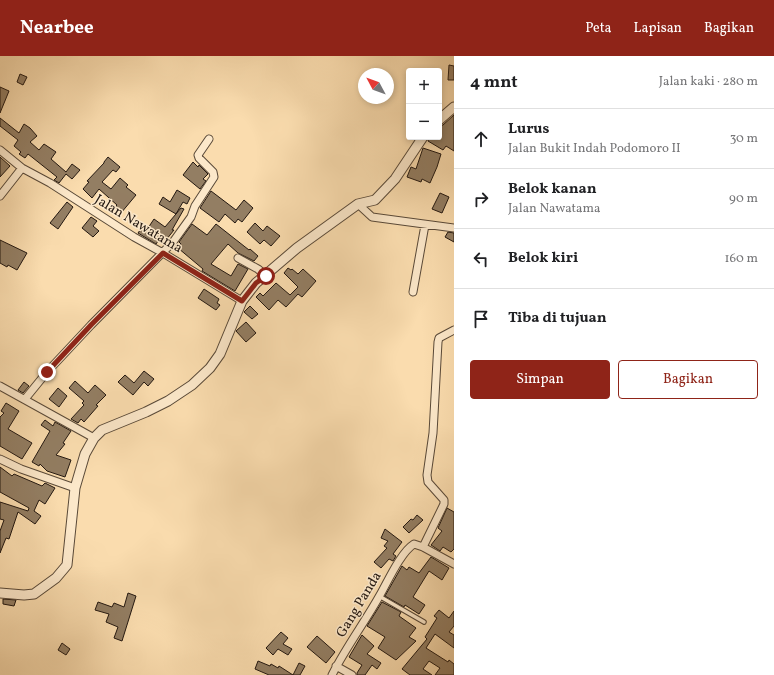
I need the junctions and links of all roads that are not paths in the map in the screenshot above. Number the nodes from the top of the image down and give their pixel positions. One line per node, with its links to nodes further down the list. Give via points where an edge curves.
1 (454, 107): 2 (street)
2 (442, 117)
3 (209, 139): 11 (street, via 198,155 214,172 214,178 191,216)
4 (421, 140): 8 (street, via 385,190 375,200)
5 (0, 150): 6 (street, Jalan Nawatama)
6 (22, 168): 7 (street); 11 (street, Jalan Nawatama)
7 (0, 196)
8 (358, 204): 9 (street, via 372,217); 13 (street, via 298,248)
9 (425, 225): 10 (street); 14 (street)
10 (454, 228)
11 (163, 253): 15 (street, Jalan Nawatama); 18 (street, via 91,325)
12 (238, 258): 13 (street)
13 (266, 276): 15 (street, via 256,283)
14 (413, 292)
15 (242, 301): 19 (street, via 220,354 192,385 168,401 102,430)
16 (454, 330): 22 (street, via 438,342 428,475 428,482 444,500 444,504)
17 (0, 386): 18 (street)
18 (25, 399): 19 (street)
19 (94, 438): 21 (street, via 85,454)
20 (0, 459): 21 (street)
21 (75, 488): 24 (street, via 67,565 56,578 34,594)
22 (423, 547): 23 (street); 25 (street, Gang Panda, via 414,544 409,547)
23 (454, 564)
24 (0, 593)
25 (380, 596): 26 (lane); 27 (street, Gang Panda)
26 (424, 622)
27 (336, 666): 28 (street, Gang Panda); 29 (street)
28 (332, 675)
29 (352, 675)

